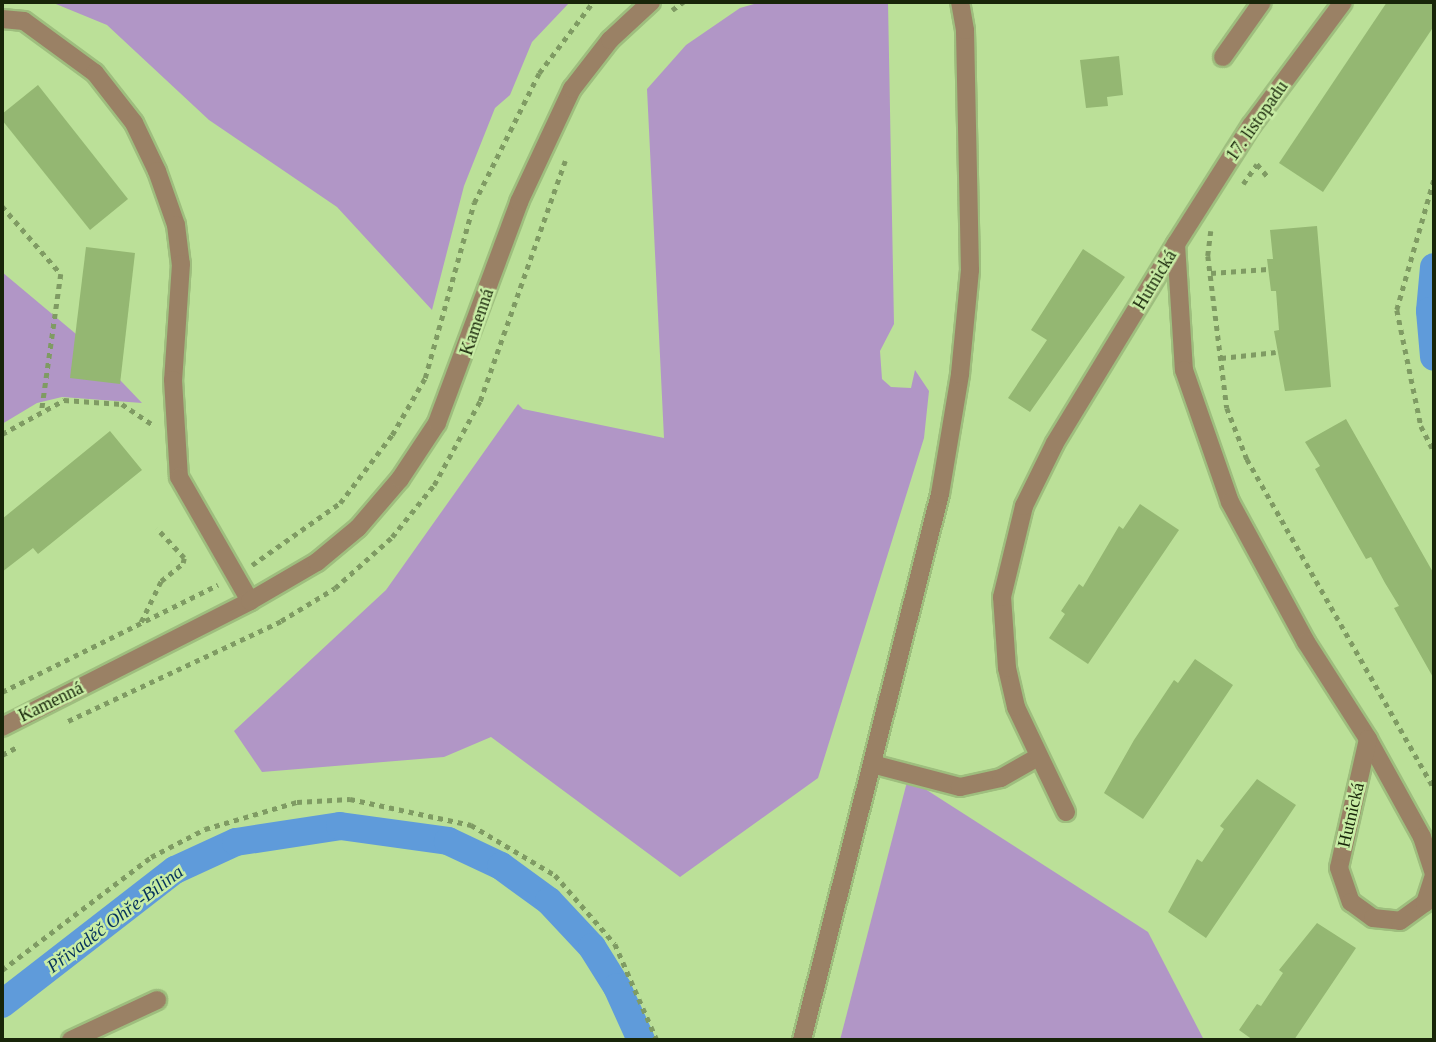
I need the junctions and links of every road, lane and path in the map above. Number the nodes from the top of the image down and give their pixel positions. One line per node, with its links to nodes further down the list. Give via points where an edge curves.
1 (593, 2): 26 (path, via 540,72 480,191 425,378 392,435 340,503)
2 (651, 2): 27 (street, Kamenná, via 610,40 566,100 519,202 437,423 400,480 358,528 317,562)
3 (683, 2): 7 (path)
4 (960, 2): 36 (street, via 965,30 970,256 960,374 940,494)
5 (1262, 2): 9 (street)
6 (1343, 2): 16 (street, 17. listopadu, via 1251,127)
7 (663, 17)
8 (2, 19): 23 (street, via 24,21 95,73 134,123 157,171 176,225 181,264 173,380)
9 (1223, 57)
10 (567, 155): 30 (path, via 481,401 434,485 392,537 335,588 281,621)
11 (1257, 164): 13 (path)
12 (1434, 180): 24 (path, via 1397,310 1421,426)
13 (1241, 187)
14 (2, 206): 21 (path, via 61,274)
15 (1219, 220): 18 (path, via 1211,231)
16 (1176, 244): 32 (street, Hutnická, via 1184,370 1230,502 1306,642); 35 (street, Hutnická, via 1055,443 1024,506 1006,569 1002,617 1007,668 1016,706)
17 (1268, 269): 18 (path)
18 (1211, 273): 20 (path)
19 (1276, 352): 20 (path)
20 (1221, 358): 37 (path, via 1227,408 1247,459)
21 (42, 410): 22 (path); 23 (path, via 64,400 122,404)
22 (2, 434)
23 (177, 441): 26 (street, via 179,477)
24 (1434, 452)
25 (157, 528): 28 (path, via 184,558 160,581)
26 (236, 577): 27 (street); 28 (path)
27 (250, 601): 31 (street, Kamenná)
28 (141, 623): 29 (path)
29 (2, 692)
30 (58, 726)
31 (2, 727)
32 (1368, 739): 39 (street, Hutnická, via 1422,837); 39 (street, Hutnická, via 1339,868 1351,902 1373,919 1400,920 1425,903)
33 (24, 743): 34 (path)
34 (2, 755)
35 (1038, 757): 36 (street, via 1001,778 960,787); 38 (street, Hutnická)
36 (872, 764): 44 (street)
37 (1434, 788)
38 (1066, 812)
39 (1434, 875)
40 (2, 970): 43 (path, via 151,857 205,829 297,802 350,799 471,825 555,875 615,944)
41 (157, 1000): 42 (street)
42 (71, 1040)
43 (657, 1040)
44 (802, 1040)

